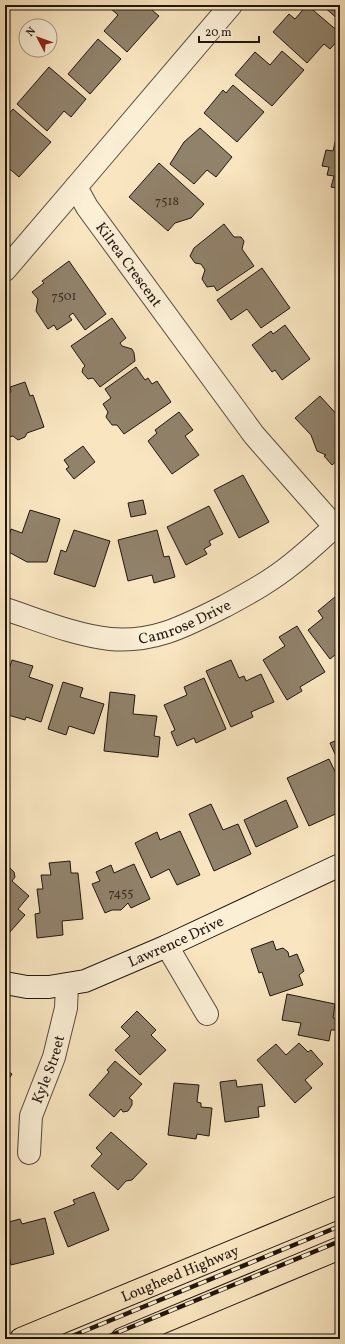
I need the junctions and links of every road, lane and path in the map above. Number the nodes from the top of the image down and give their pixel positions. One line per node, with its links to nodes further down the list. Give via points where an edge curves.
1 (231, 5): 2 (street)
2 (76, 187): 3 (street); 4 (street, Kilrea Crescent, via 87,207 254,435)
3 (5, 270)
4 (337, 524): 5 (street, Camrose Drive, via 292,564 263,585 181,628 163,634 144,638 110,639 71,631)
5 (5, 609)
6 (340, 865): 7 (street, Lawrence Drive)
7 (166, 946): 9 (street, Lawrence Drive, via 85,981); 10 (street)
8 (5, 983): 9 (street, Lawrence Drive, via 27,987)
9 (67, 985): 11 (street, Kyle Street, via 66,1008 54,1057 31,1116)
10 (206, 1014)
11 (29, 1153)
12 (340, 1208): 14 (main road, Lougheed Highway)
13 (340, 1248): 15 (main road)
14 (21, 1339)
15 (122, 1339)

